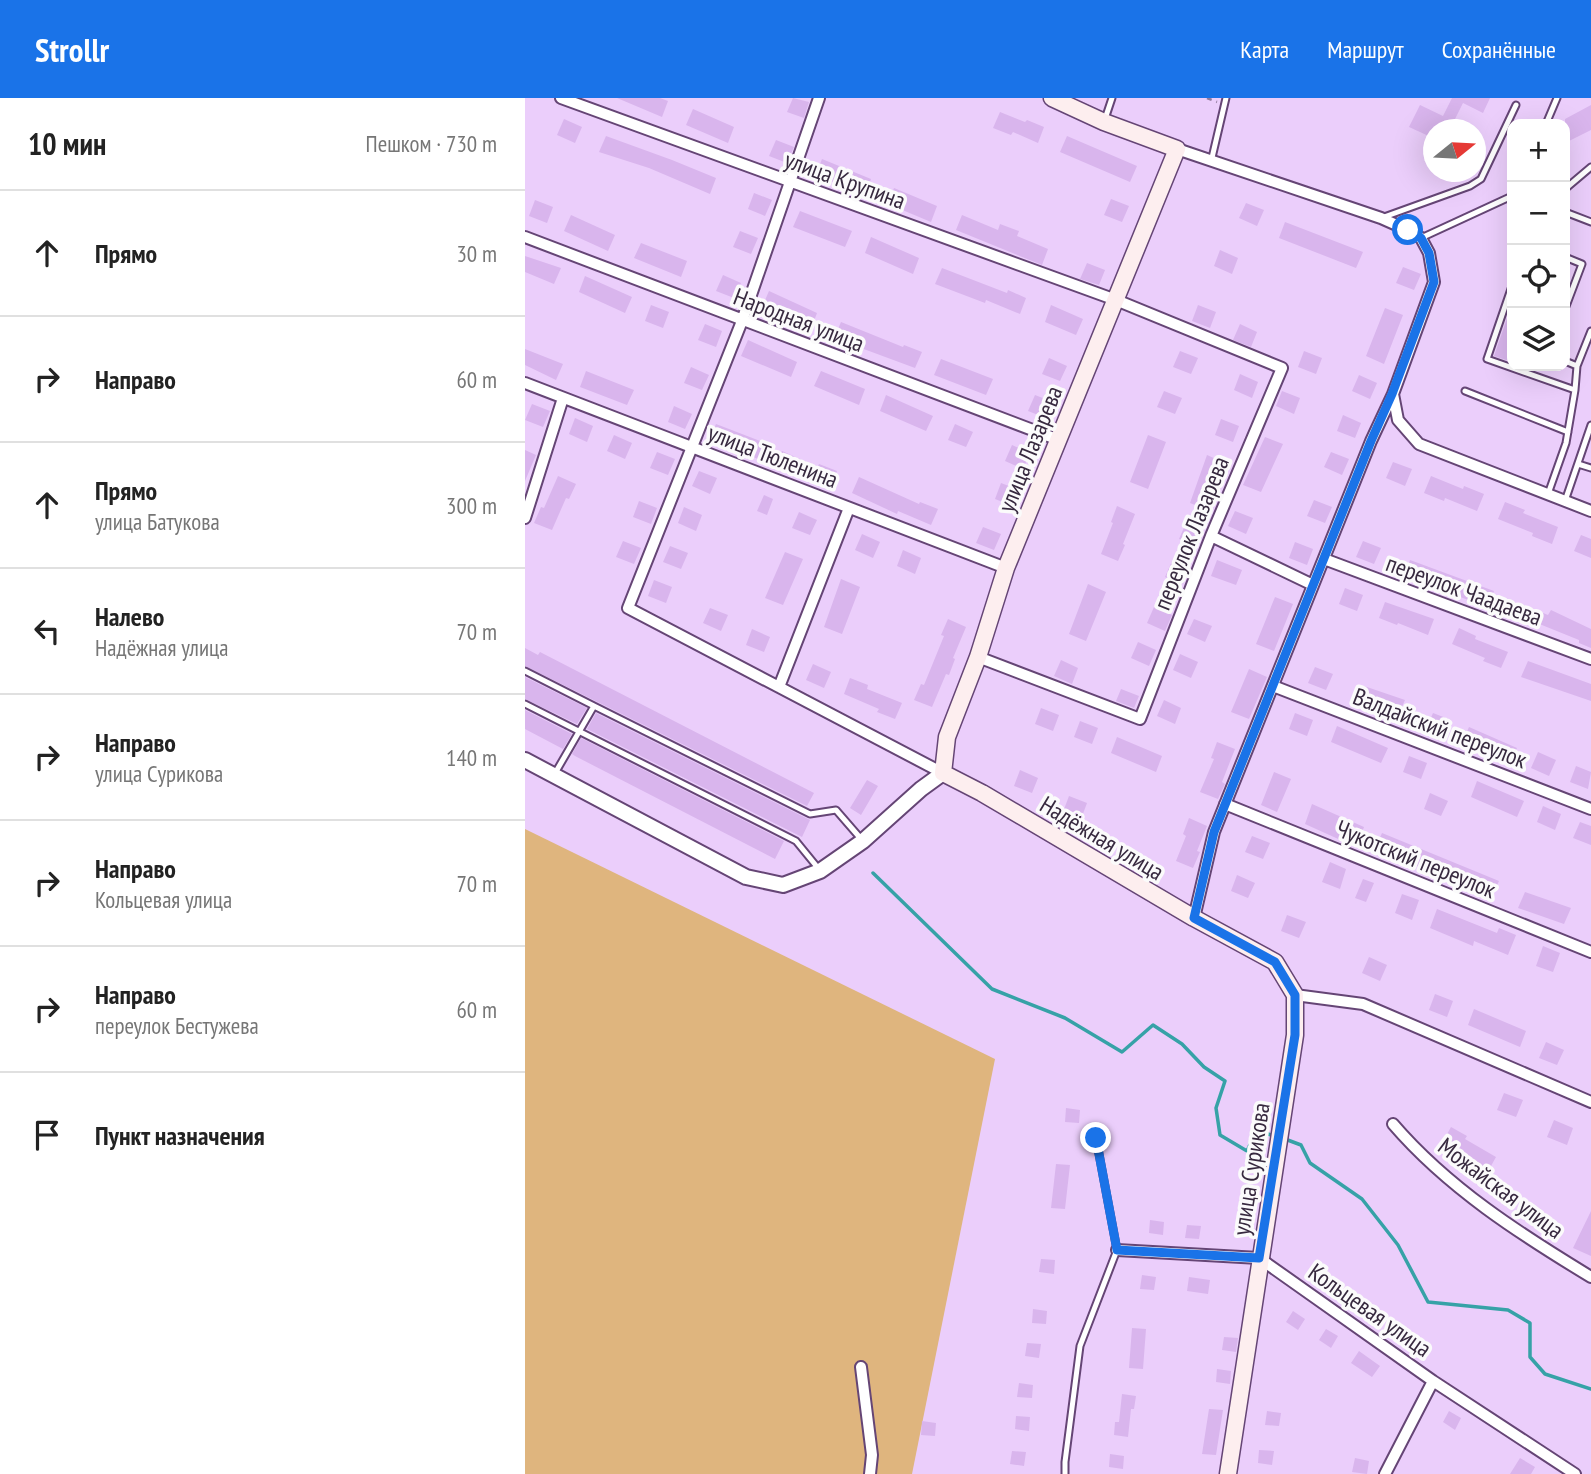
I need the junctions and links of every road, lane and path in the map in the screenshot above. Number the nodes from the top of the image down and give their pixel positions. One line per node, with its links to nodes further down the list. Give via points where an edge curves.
1 (561, 98): 13 (street, улица Крупина)
2 (819, 98): 13 (street)
3 (1112, 98): 9 (lane)
4 (1226, 98): 11 (lane)
5 (1557, 98): 8 (lane)
6 (1057, 100): 9 (main road)
7 (1516, 105): 17 (lane, via 1481,179)
8 (1548, 119)
9 (1104, 122): 10 (main road)
10 (1177, 149): 11 (street); 23 (main road, улица Лазарева)
11 (1212, 162): 17 (street)
12 (1591, 167): 14 (lane)
13 (789, 182): 23 (street, улица Крупина); 25 (street)
14 (1570, 185)
15 (1507, 198): 20 (lane)
16 (1570, 214): 18 (lane)
17 (1381, 218): 20 (street)
18 (1591, 222)
19 (525, 237): 25 (street, Народная улица)
20 (1421, 238): 32 (street, via 1434,282)
21 (1570, 259): 22 (lane, via 1582,264)
22 (1570, 296)
23 (1116, 300): 36 (main road, улица Лазарева); 45 (street, переулок Лазарева, via 1282,368)
24 (1507, 301): 30 (lane, via 1487,359)
25 (742, 321): 36 (street, Народная улица); 37 (street)
26 (1591, 331): 28 (lane)
27 (1570, 363): 28 (lane)
28 (1577, 366): 30 (lane)
29 (525, 383): 33 (street, улица Тюленина)
30 (1575, 390): 35 (lane)
31 (1465, 391): 35 (lane)
32 (1392, 394): 40 (street, via 1398,420 1419,444); 46 (street)
33 (563, 398): 37 (street, улица Тюленина); 44 (street)
34 (1591, 425): 38 (lane)
35 (1567, 432): 40 (lane)
36 (1059, 440): 47 (main road, улица Лазарева)
37 (690, 447): 42 (street, улица Тюленина); 53 (street, Надёжная улица, via 628,608)
38 (1578, 464): 39 (lane); 41 (lane)
39 (1591, 468)
40 (1548, 494): 41 (street)
41 (1565, 501): 43 (street)
42 (849, 508): 47 (street, улица Тюленина); 53 (street)
43 (1591, 511)
44 (525, 518)
45 (1211, 536): 48 (street); 49 (street, переулок Лазарева, via 1140,719)
46 (1324, 559): 48 (street); 50 (street, переулок Чаадаева)
47 (1006, 568): 49 (main road, улица Лазарева)
48 (1313, 585): 52 (street)
49 (978, 657): 58 (main road, улица Лазарева, via 947,737)
50 (1591, 659)
51 (525, 671): 55 (lane)
52 (1273, 686): 60 (street); 61 (street, Валдайский переулок)
53 (779, 687): 58 (street, Надёжная улица)
54 (525, 704): 56 (lane)
55 (594, 706): 56 (lane); 62 (lane, via 810,814 836,810)
56 (578, 732): 59 (lane); 63 (lane, via 796,841)
57 (525, 760): 59 (street)
58 (943, 773): 62 (street); 64 (main road, Надёжная улица)
59 (554, 775): 63 (street, via 746,877 783,885)
60 (1225, 804): 64 (street); 65 (street, Чукотский переулок)
61 (1591, 809)
62 (863, 841): 63 (street)
63 (820, 871)
64 (1194, 918): 66 (main road, Надёжная улица, via 1275,962)
65 (1591, 953)
66 (1295, 995): 67 (street, via 1363,1004); 71 (main road, улица Сурикова, via 1295,1035)
67 (1591, 1102)
68 (1393, 1124): 72 (street, Можайская улица, via 1459,1188 1522,1236)
69 (1096, 1138): 70 (lane)
70 (1117, 1250): 71 (street); 76 (lane, via 1080,1346)
71 (1259, 1258): 74 (street, Кольцевая улица); 77 (main road, улица Сурикова)
72 (1591, 1277)
73 (861, 1367): 75 (street, via 872,1455)
74 (1433, 1381): 78 (street); 79 (street, Кольцевая улица)
75 (870, 1474)
76 (1065, 1474)
77 (1228, 1474)
78 (1385, 1474)
79 (1575, 1474)

